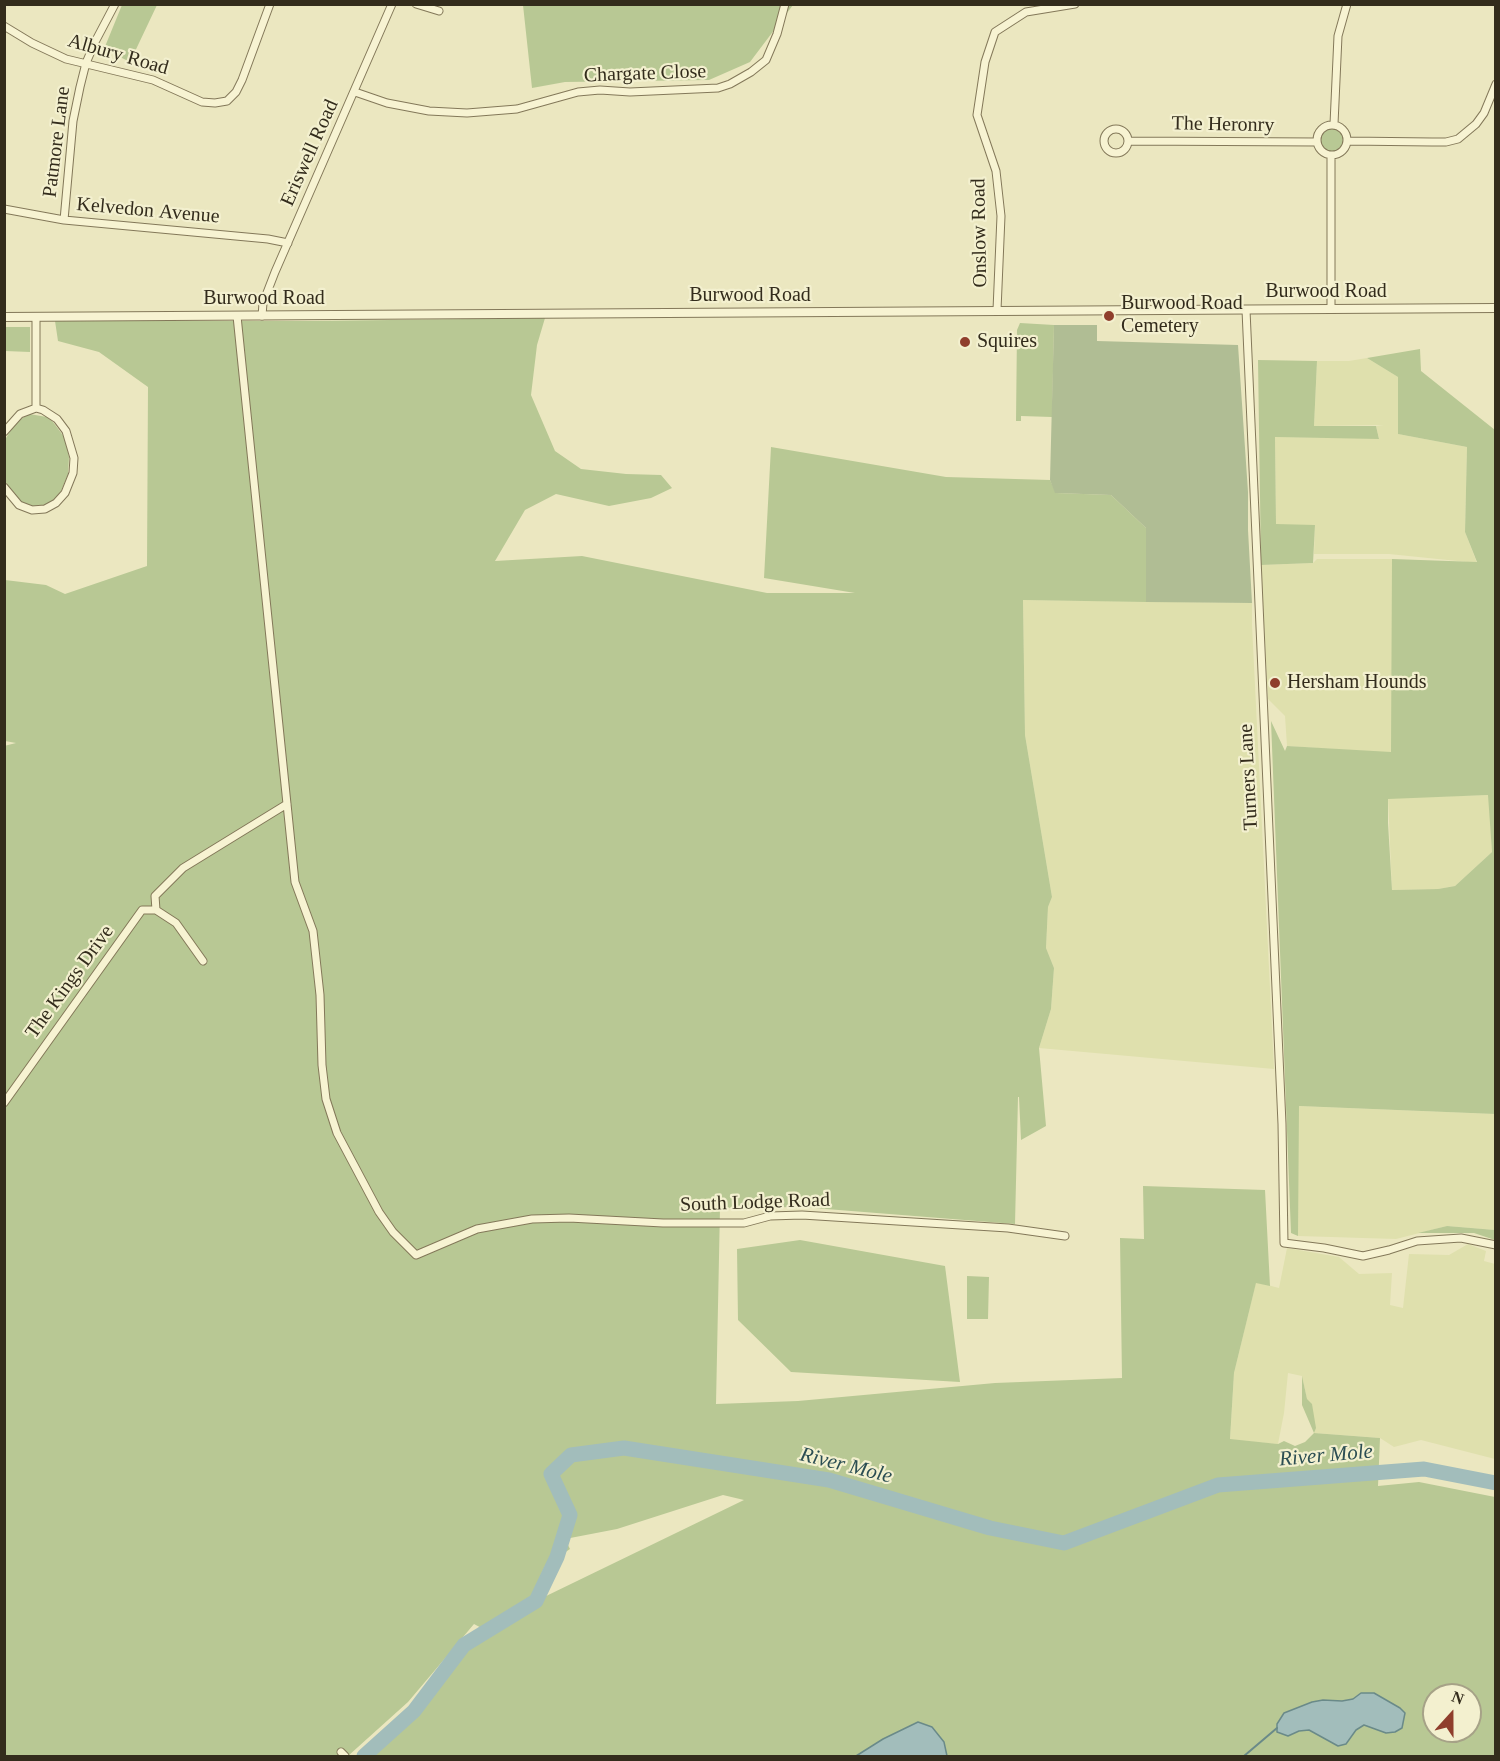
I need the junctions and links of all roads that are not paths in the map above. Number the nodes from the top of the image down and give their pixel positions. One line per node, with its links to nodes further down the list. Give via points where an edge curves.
1 (115, 4): 10 (street, Patmore Lane)
2 (270, 4): 10 (street, Albury Road, via 242,80 227,101 202,102 153,80)
3 (392, 4): 12 (street, Eriswell Road)
4 (416, 4): 8 (street)
5 (785, 4): 12 (street, Chargate Close, via 766,60 718,88 578,92 517,109 467,113 429,111)
6 (1075, 4): 23 (street, Onslow Road, via 1026,12 995,32 985,62 977,115 996,171 1000,216)
7 (1347, 4): 13 (street, via 1338,36)
8 (439, 11)
9 (4, 26): 10 (street, Albury Road, via 50,52)
10 (86, 63): 19 (street, Patmore Lane, via 73,121)
11 (1496, 84): 15 (street, via 1476,124 1458,139)
12 (355, 92): 20 (street, Eriswell Road)
13 (1334, 124): 15 (street, via 1343,128); 16 (street, via 1322,128)
14 (1128, 141): 16 (street, The Heronry)
15 (1348, 141): 17 (street, via 1343,151)
16 (1317, 142): 17 (street, via 1322,152)
17 (1330, 155): 22 (street)
18 (4, 209): 19 (street, Kelvedon Avenue)
19 (64, 220): 20 (street, Kelvedon Avenue)
20 (288, 243): 26 (street, Eriswell Road, via 264,300)
21 (1496, 308): 22 (street, Burwood Road)
22 (1331, 309): 24 (street, Burwood Road)
23 (997, 310): 24 (street, Burwood Road); 26 (street, Burwood Road)
24 (1246, 310): 39 (street, Turners Lane, via 1284,1244 1364,1256 1417,1241 1461,1238)
25 (237, 316): 26 (street, Burwood Road); 28 (street, Burwood Road); 32 (street)
26 (262, 316)
27 (4, 317): 28 (street, Burwood Road)
28 (36, 317): 29 (street)
29 (36, 408): 30 (street, via 20,414); 31 (street, via 57,419 70,440 74,466 68,486 56,503 39,510 19,505)
30 (4, 432)
31 (4, 487)
32 (287, 804): 33 (street, The Kings Drive, via 183,868); 38 (street, South Lodge Road, via 295,882 313,931 326,1099 337,1133 379,1212 416,1255 477,1229 532,1219 744,1223 770,1216 812,1215 1008,1228)
33 (155, 896): 34 (street, The Kings Drive); 35 (street)
34 (142, 910): 35 (street); 37 (street, The Kings Drive)
35 (156, 910): 36 (street, via 176,923)
36 (203, 961)
37 (4, 1103)
38 (1065, 1236)
39 (1496, 1245)

